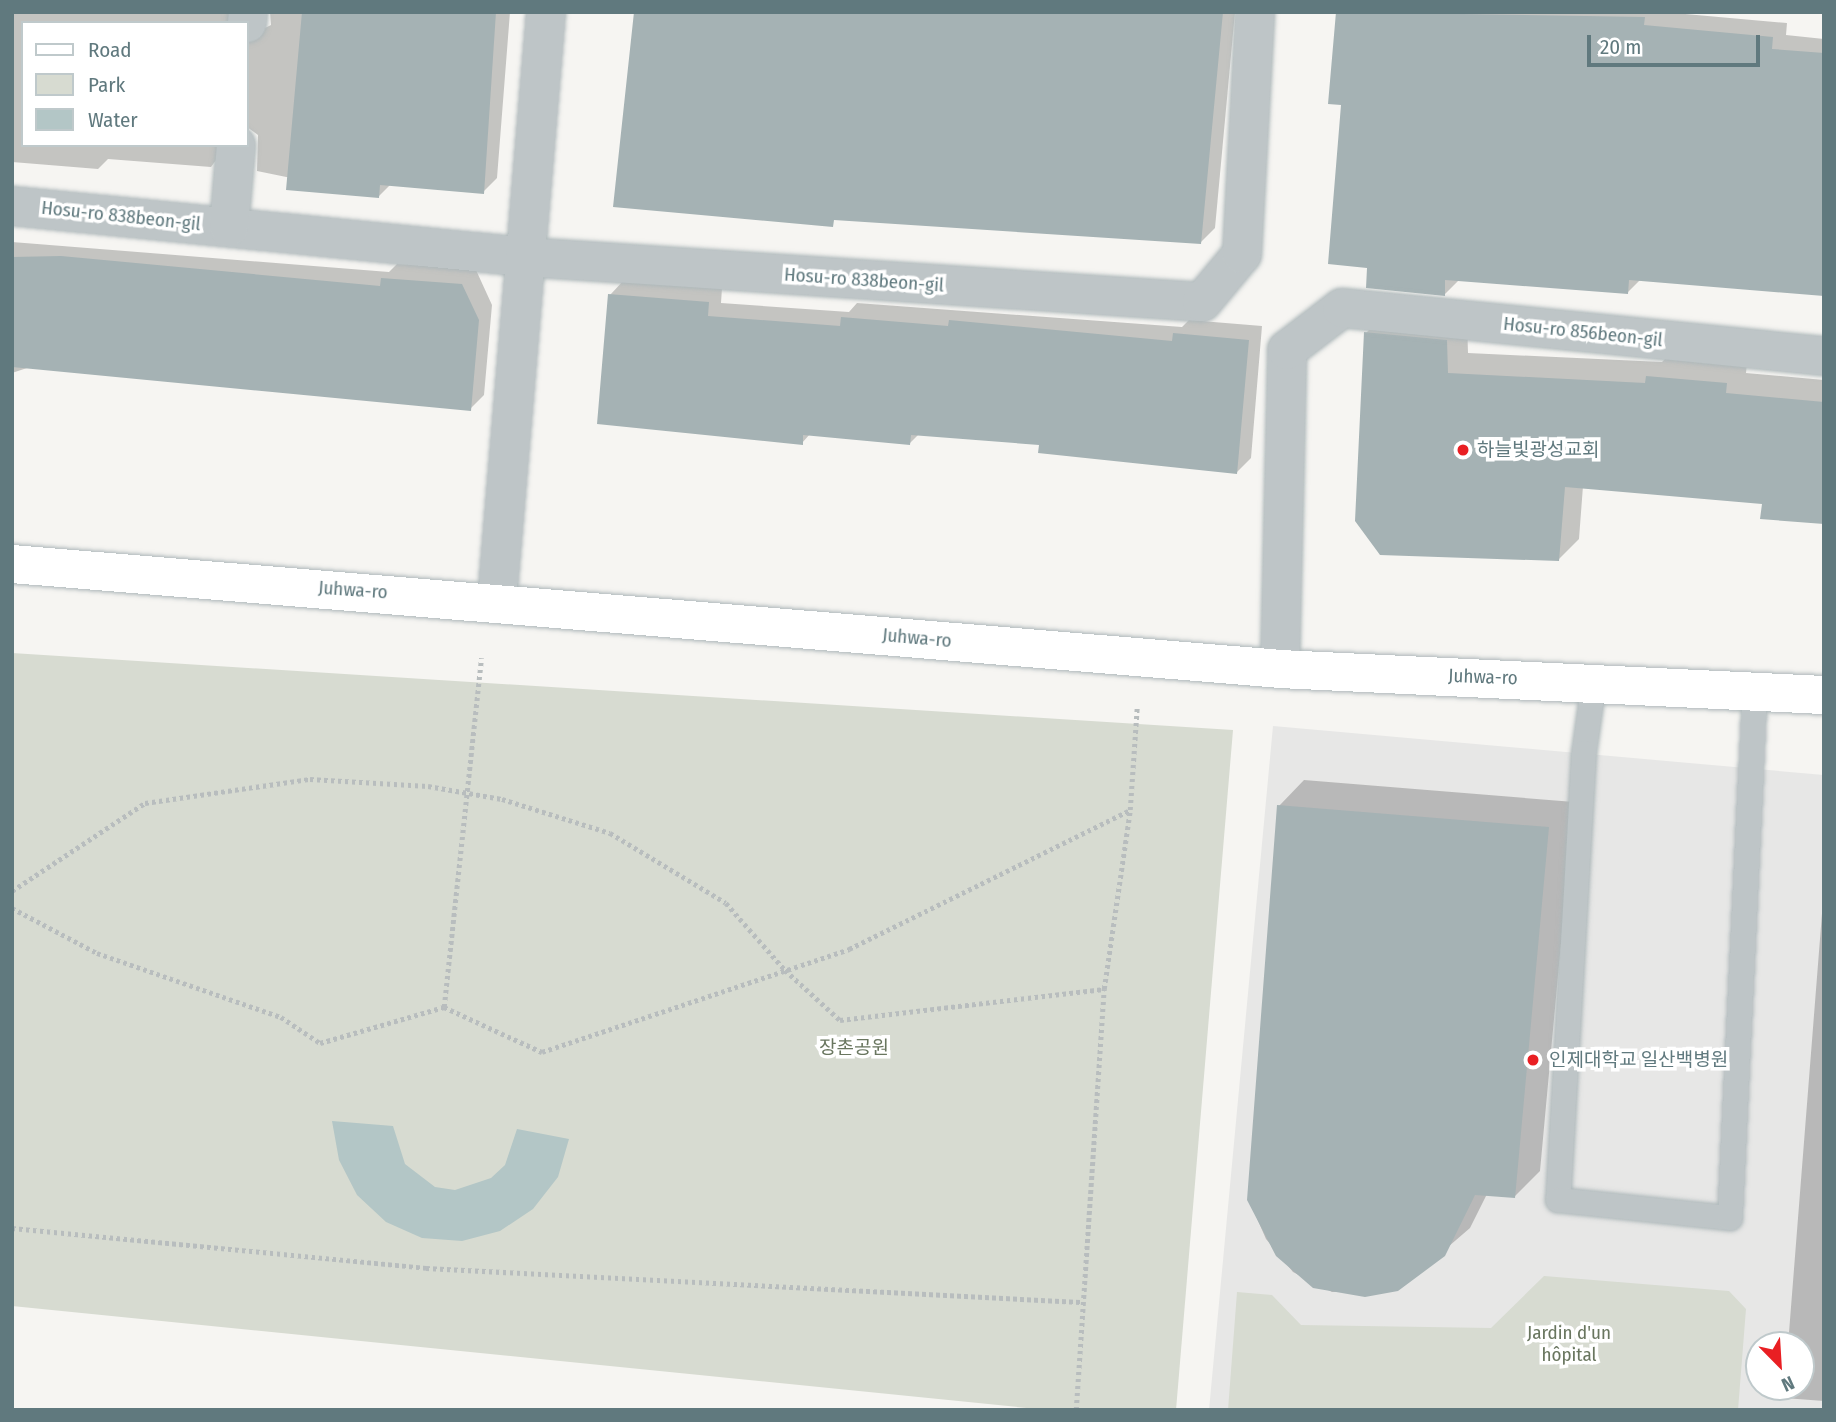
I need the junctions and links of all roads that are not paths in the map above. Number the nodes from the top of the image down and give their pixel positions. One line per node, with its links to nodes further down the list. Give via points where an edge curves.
1 (546, 12): 6 (street)
2 (1255, 12): 6 (street, Hosu-ro 838beon-gil, via 1242,254 1202,302)
3 (236, 147): 5 (street, Hosu-ro 838beon-gil)
4 (12, 206): 5 (street, Hosu-ro 838beon-gil)
5 (229, 227): 6 (street, Hosu-ro 838beon-gil)
6 (525, 257): 9 (street)
7 (1824, 356): 10 (street, Hosu-ro 856beon-gil, via 1342,308 1287,350)
8 (12, 564): 9 (street, Juhwa-ro)
9 (496, 601): 10 (street, Juhwa-ro)
10 (1280, 669): 11 (street, Juhwa-ro)
11 (1594, 682): 12 (street, Juhwa-ro); 12 (lane, via 1584,753 1558,1200 1730,1218)
12 (1755, 690): 13 (street, Juhwa-ro)
13 (1824, 695)

